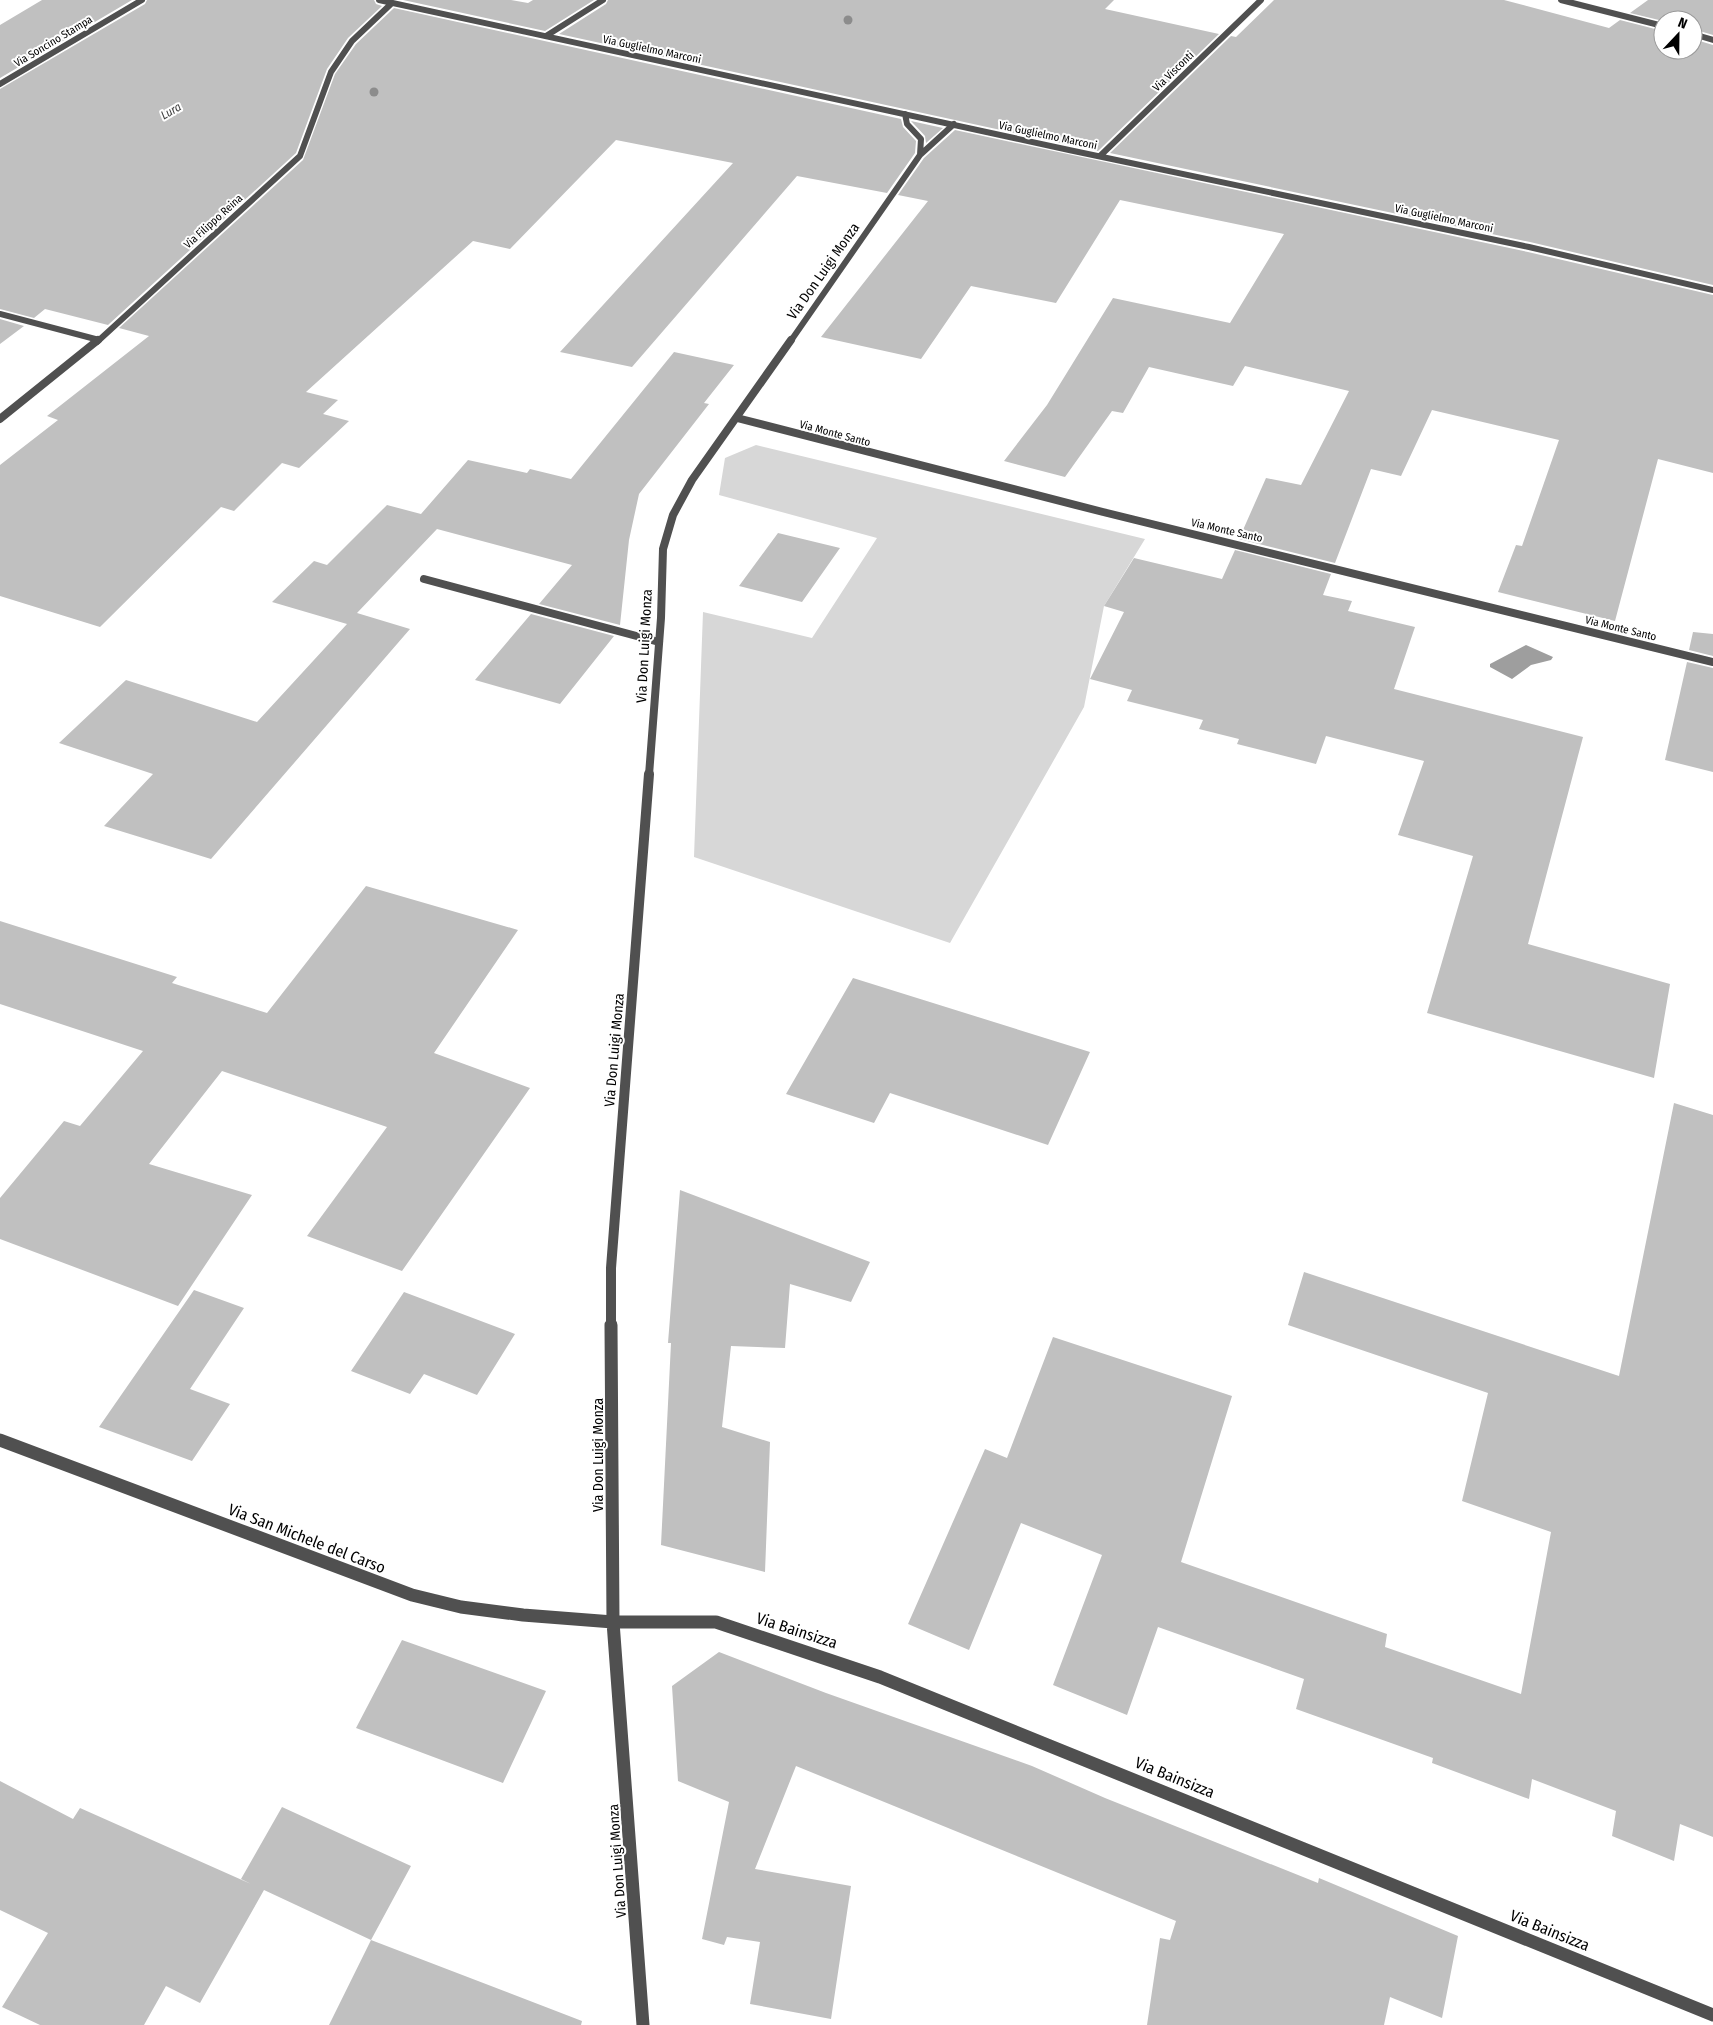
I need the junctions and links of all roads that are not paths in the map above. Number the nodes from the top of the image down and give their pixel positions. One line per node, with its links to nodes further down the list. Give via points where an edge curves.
1 (142, 0): 9 (street, Via Soncino Stampa)
2 (379, 0): 6 (street, Via Guglielmo Marconi)
3 (603, 0): 8 (street)
4 (1261, 0): 13 (street, Via Visconti)
5 (1561, 0): 7 (street)
6 (392, 3): 8 (street, Via Guglielmo Marconi); 16 (street, Via Filippo Reina, via 352,41 331,72 300,156)
7 (1653, 23)
8 (546, 36): 10 (street, Via Guglielmo Marconi)
9 (0, 84)
10 (905, 114): 11 (street, Via Guglielmo Marconi); 12 (street, via 907,124 921,139)
11 (954, 124): 12 (street, Via Don Luigi Monza); 13 (street, Via Guglielmo Marconi)
12 (920, 155): 17 (street, Via Don Luigi Monza)
13 (1100, 156): 14 (street, Via Guglielmo Marconi, via 1529,246)
14 (1713, 290)
15 (0, 314): 16 (street)
16 (99, 340): 18 (street, Via Filippo Reina)
17 (737, 418): 20 (street, Via Don Luigi Monza, via 692,480 673,514 662,550); 21 (street, Via Monte Santo, via 983,483)
18 (0, 419)
19 (424, 579): 20 (street)
20 (659, 642): 23 (street, Via Don Luigi Monza, via 611,1268)
21 (1713, 662)
22 (0, 1440): 23 (street, Via San Michele del Carso, via 412,1595 462,1608)
23 (613, 1622): 24 (street, Via Bainsizza, via 716,1622 880,1677); 25 (street, Via Don Luigi Monza)
24 (1713, 2015)
25 (643, 2025)

